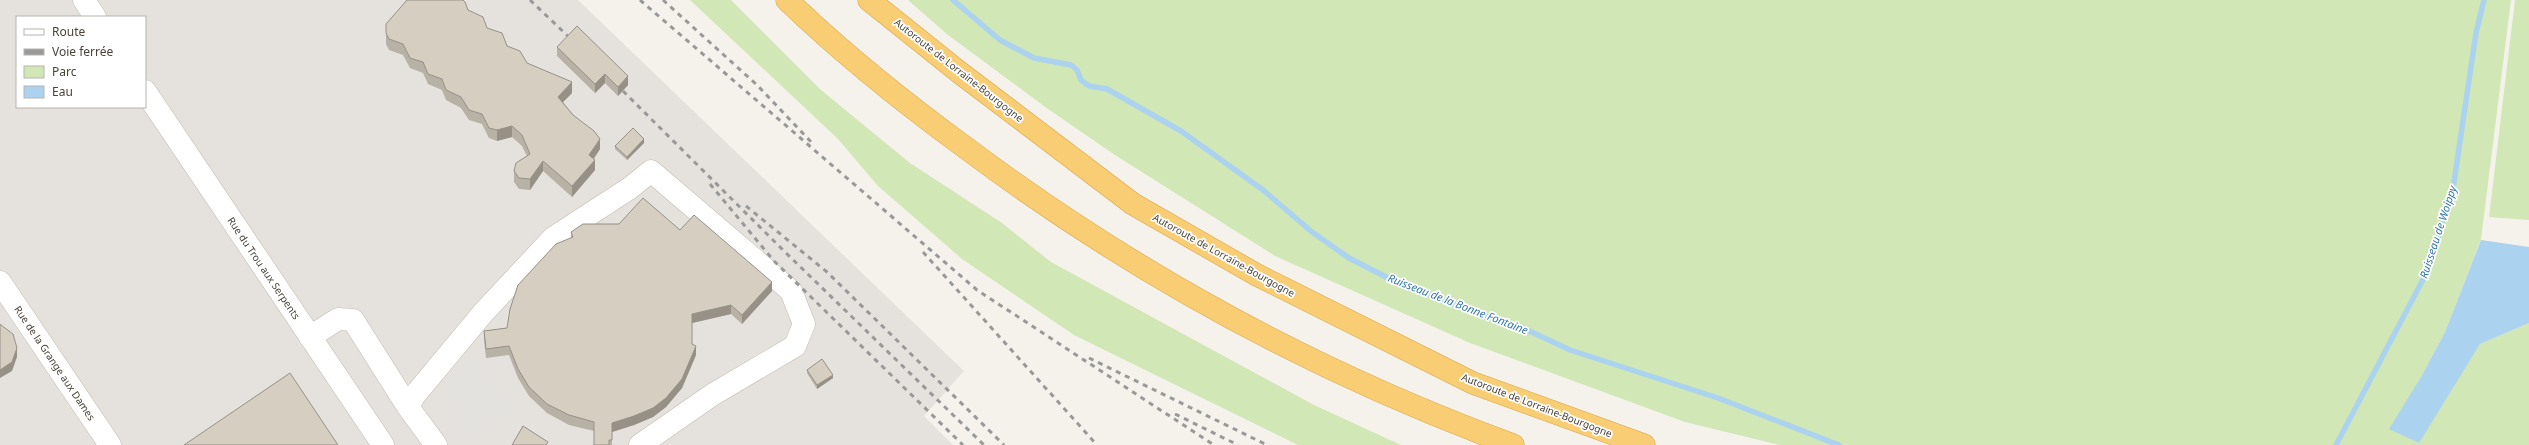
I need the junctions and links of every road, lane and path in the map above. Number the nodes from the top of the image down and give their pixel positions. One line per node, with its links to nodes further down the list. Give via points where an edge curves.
1 (84, 0): 4 (street)
2 (787, 0): 13 (highway, via 868,73 933,124 1014,184 1106,246 1200,302 1286,348 1358,382)
3 (869, 0): 14 (highway, Autoroute de Lorraine-Bourgogne, via 959,72 1134,204 1243,268 1473,383)
4 (94, 16)
5 (146, 92): 7 (street, Rue du Trou aux Serpents)
6 (0, 282): 9 (street, Rue de la Grange aux Dames)
7 (310, 336): 8 (street, via 338,319 353,320); 10 (street, Rue du Trou aux Serpents)
8 (408, 407): 11 (street); 12 (street, via 414,396 483,313 554,238 651,172 791,291 804,324 795,346 712,395)
9 (110, 445)
10 (383, 445)
11 (436, 445)
12 (640, 445)
13 (1513, 445)
14 (1644, 445)

